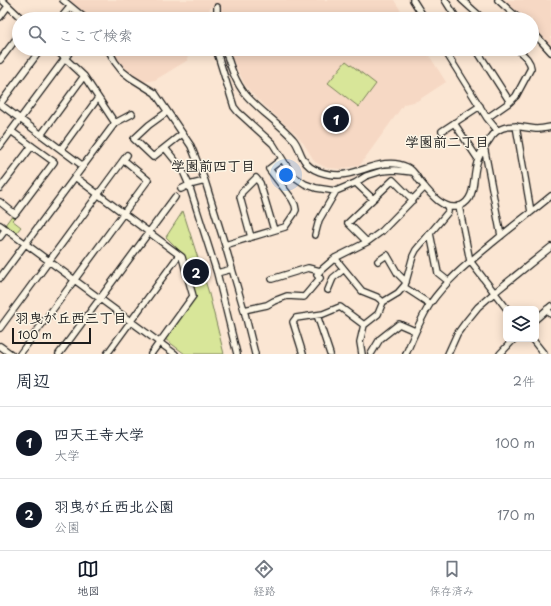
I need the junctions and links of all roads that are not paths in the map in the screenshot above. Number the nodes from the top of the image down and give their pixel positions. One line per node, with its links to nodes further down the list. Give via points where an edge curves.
1 (2, 0): 7 (street)
2 (63, 0): 8 (street)
3 (413, 0): 14 (street)
4 (445, 0): 15 (street)
5 (462, 0): 16 (street)
6 (498, 0): 17 (street)
7 (8, 6): 10 (street); 18 (street)
8 (70, 7): 11 (street); 12 (street)
9 (217, 7): 13 (street)
10 (14, 12)
11 (66, 12)
12 (77, 12)
13 (217, 12)
14 (421, 12)
15 (453, 12)
16 (475, 12)
17 (511, 12)
18 (0, 17)
19 (539, 39): 21 (street)
20 (12, 44): 30 (street)
21 (551, 52)
22 (36, 56): 34 (street)
23 (112, 56): 36 (street, via 130,78 155,93)
24 (218, 56): 54 (street, via 234,107 273,144)
25 (227, 56): 57 (street, via 247,96 294,140 304,162 312,169 339,175 372,166 400,164)
26 (448, 56): 35 (street)
27 (480, 56): 33 (street)
28 (525, 56): 33 (street, via 530,68 516,96)
29 (65, 58): 31 (street); 39 (street)
30 (0, 60)
31 (84, 76): 32 (street); 48 (street)
32 (98, 98): 40 (street); 53 (street)
33 (510, 102): 38 (street)
34 (0, 104): 39 (street)
35 (480, 106): 38 (street); 41 (street)
36 (167, 112): 47 (street); 52 (street, via 134,139 153,158)
37 (132, 114): 40 (street)
38 (487, 118): 44 (street)
39 (20, 119): 45 (street); 48 (street)
40 (115, 123): 56 (street)
41 (454, 123): 46 (street); 55 (street)
42 (516, 126): 43 (street, via 536,129); 44 (street); 74 (street)
43 (551, 127)
44 (497, 130): 51 (street)
45 (11, 131): 49 (street); 50 (street)
46 (442, 131)
47 (182, 134): 52 (street); 59 (street, via 191,146)
48 (41, 135): 53 (street)
49 (0, 146)
50 (32, 146): 63 (street); 71 (street, via 54,162 15,214)
51 (484, 146): 55 (street); 82 (street)
52 (165, 148): 61 (street, via 182,169)
53 (61, 149): 56 (street)
54 (282, 159): 65 (street, via 293,176 304,184); 78 (street, via 269,169 292,199 296,210 285,227)
55 (478, 159): 73 (street, via 470,199)
56 (83, 166): 58 (street)
57 (414, 172): 60 (street, via 382,171); 62 (street)
58 (75, 177): 66 (street); 86 (street)
59 (205, 181): 61 (street); 87 (street)
60 (356, 182): 65 (street); 69 (street)
61 (189, 185): 64 (street); 97 (street)
62 (425, 187): 70 (street); 72 (street, via 438,201)
63 (0, 188)
64 (181, 189)
65 (336, 191): 81 (street)
66 (98, 195): 75 (street); 75 (street, via 126,158 148,180); 92 (street)
67 (551, 196): 74 (street)
68 (175, 197): 79 (street)
69 (373, 199): 70 (street, via 393,180); 85 (street, via 348,223)
70 (413, 200): 85 (street)
71 (0, 202)
72 (448, 206): 73 (street); 80 (street, via 448,212)
73 (459, 206): 93 (street)
74 (531, 212): 82 (street)
75 (123, 213): 79 (street); 99 (street)
76 (0, 225): 77 (street)
77 (6, 229): 83 (street); 86 (street)
78 (274, 230): 84 (street); 84 (street, via 260,183 256,178 240,196)
79 (149, 232): 89 (street); 105 (street)
80 (430, 233): 101 (street, via 438,273); 102 (street, via 413,256)
81 (315, 235)
82 (501, 236): 93 (street)
83 (0, 237)
84 (251, 237): 87 (street)
85 (367, 242): 90 (street)
86 (25, 243): 92 (street); 98 (street)
87 (225, 245): 94 (street)
88 (551, 247): 104 (street)
89 (180, 255): 113 (street); 119 (street, via 193,296)
90 (335, 258): 95 (street); 96 (street)
91 (378, 260): 102 (street, via 387,255)
92 (50, 261): 99 (street); 115 (street)
93 (470, 261): 101 (street); 104 (street)
94 (232, 269): 97 (street); 109 (street)
95 (344, 269): 103 (street, via 333,278); 106 (street, via 362,291)
96 (320, 271): 100 (street, via 308,268); 109 (street, via 320,278 304,297 287,296 268,305)
97 (217, 273): 127 (street)
98 (0, 278)
99 (74, 279): 105 (street); 122 (street)
100 (272, 279)
101 (448, 281): 107 (street)
102 (405, 285): 106 (street, via 398,294); 107 (street)
103 (328, 290)
104 (494, 293): 108 (street); 134 (street, via 465,323)
105 (100, 298): 113 (street); 123 (street)
106 (383, 302): 114 (street, via 378,314)
107 (430, 304): 116 (street)
108 (505, 306)
109 (244, 310): 128 (street)
110 (550, 310): 112 (street)
111 (317, 315): 114 (street, via 340,307); 129 (street, via 296,318 293,322); 130 (street)
112 (539, 317)
113 (131, 321): 119 (street); 124 (street)
114 (364, 325): 131 (street, via 360,342)
115 (0, 328)
116 (415, 331): 132 (street, via 399,324 380,339); 133 (street)
117 (511, 342): 135 (street)
118 (534, 342): 136 (street)
119 (160, 343): 125 (street); 126 (street)
120 (0, 346): 121 (street)
121 (11, 354)
122 (20, 354)
123 (59, 354)
124 (107, 354)
125 (151, 354)
126 (175, 354)
127 (237, 354)
128 (255, 354)
129 (303, 354)
130 (330, 354)
131 (362, 354)
132 (370, 354)
133 (406, 354)
134 (448, 354)
135 (500, 354)
136 (544, 354)

